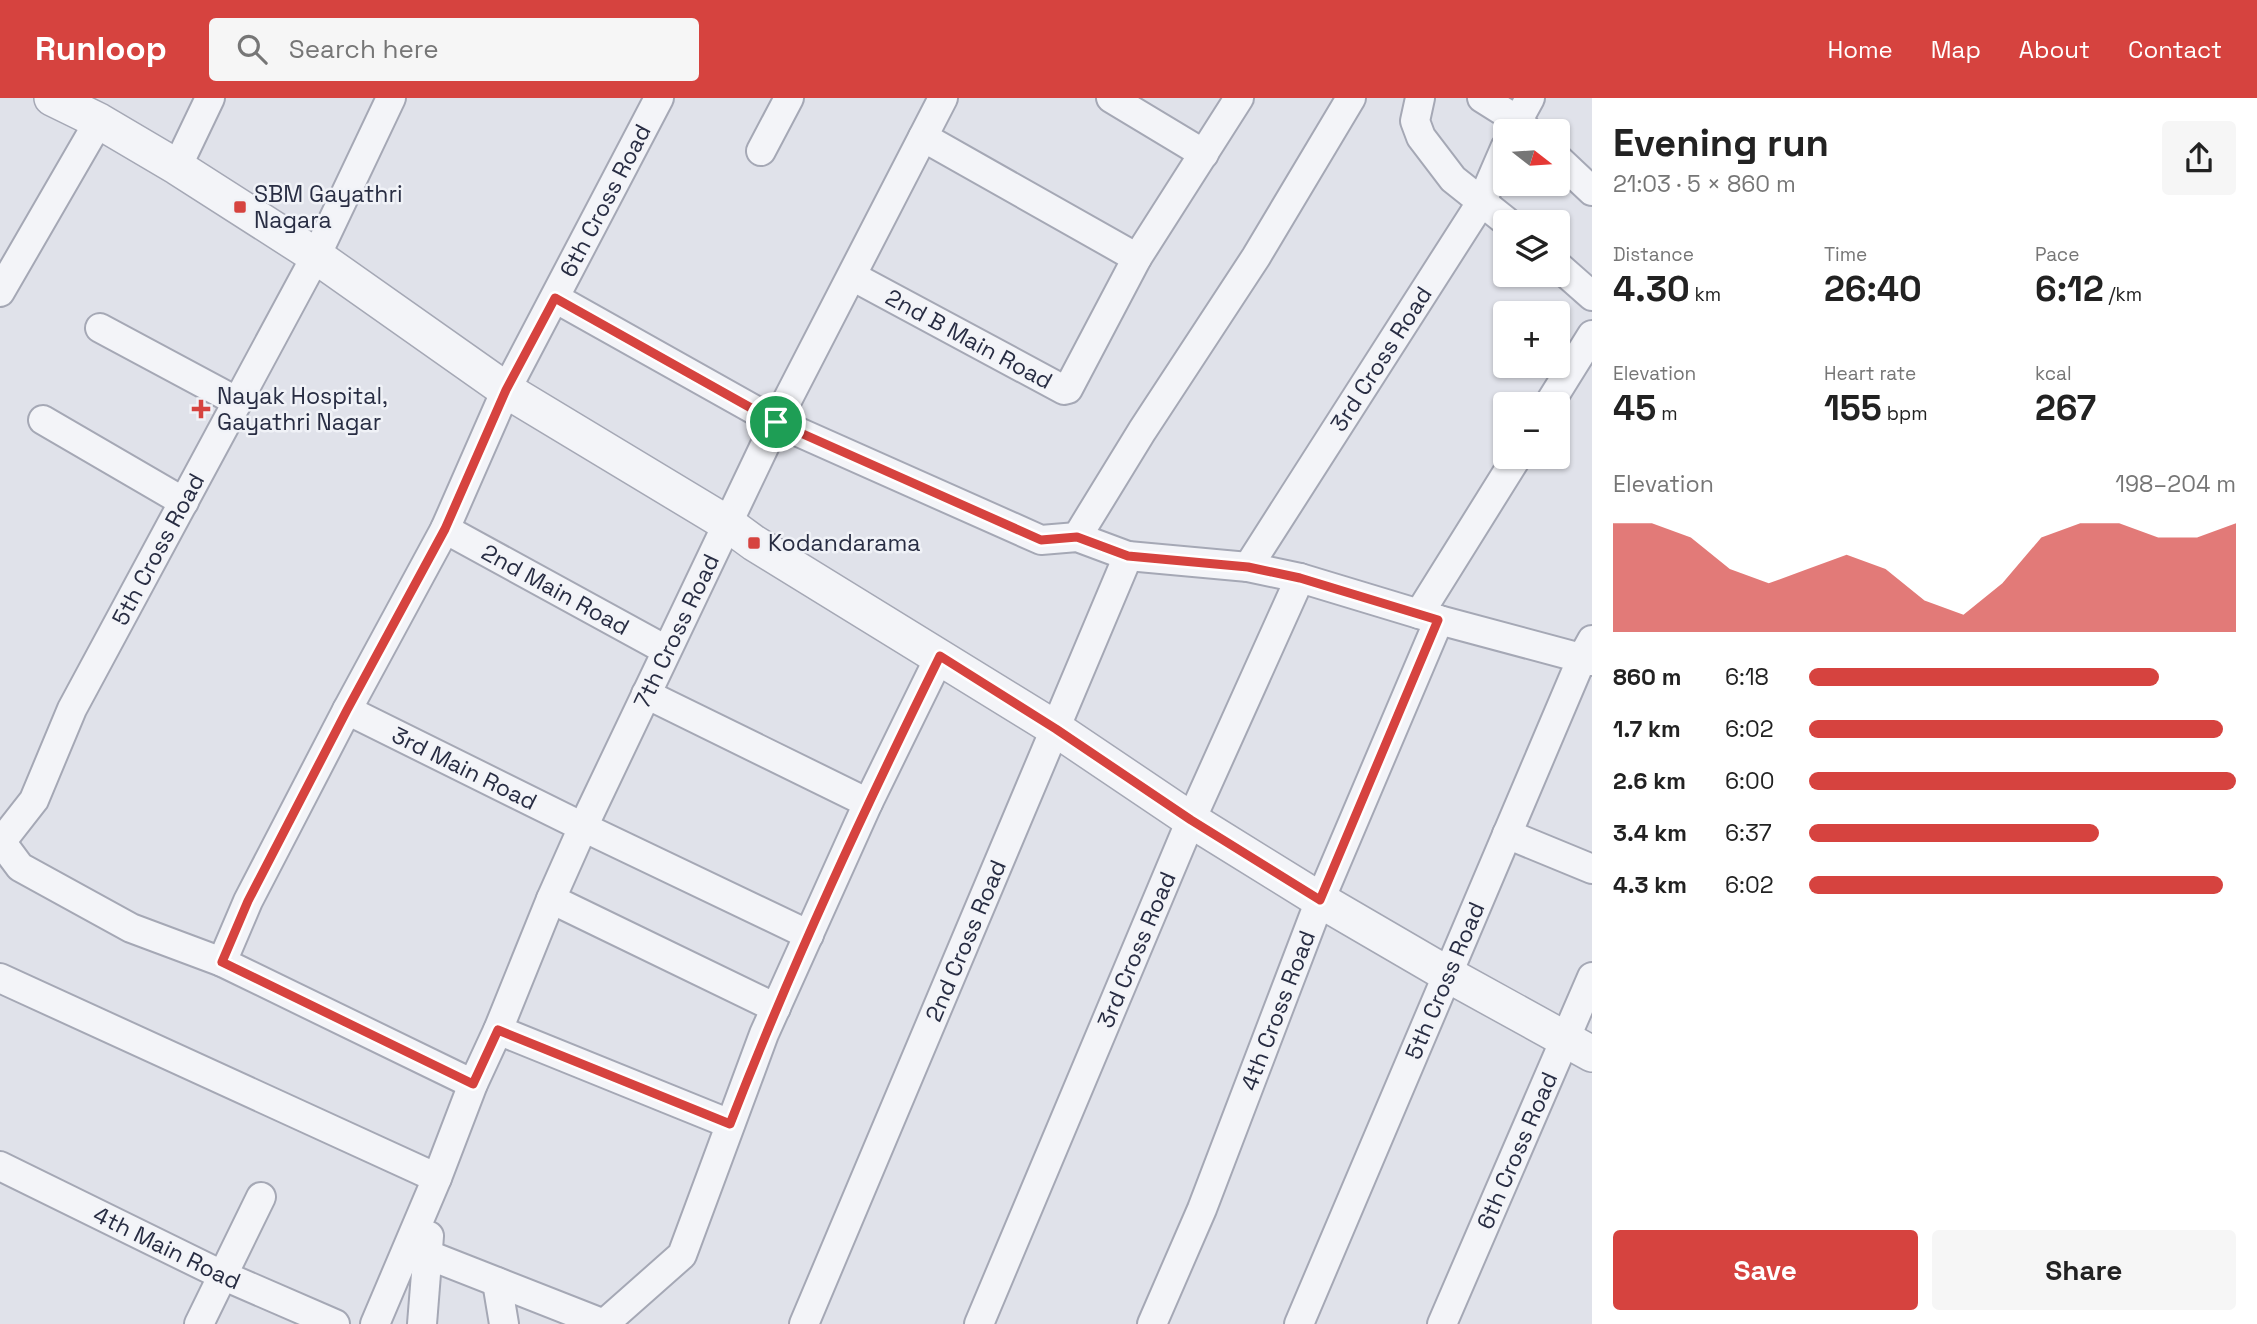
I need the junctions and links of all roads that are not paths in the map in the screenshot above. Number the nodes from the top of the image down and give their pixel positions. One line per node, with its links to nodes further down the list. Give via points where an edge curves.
1 (52, 98): 13 (street)
2 (210, 98): 17 (street)
3 (391, 98): 23 (street, 5th Cross Road)
4 (659, 98): 29 (street, 6th Cross Road)
5 (789, 98): 15 (street)
6 (943, 98): 14 (street, 7th Cross Road)
7 (1111, 98): 16 (street)
8 (1239, 98): 16 (street)
9 (1350, 98): 41 (street, via 1256,257)
10 (1420, 98): 21 (street, via 1415,121 1421,137 1453,179)
11 (1482, 98): 12 (street)
12 (1520, 119)
13 (99, 121): 17 (street); 27 (street)
14 (923, 137): 24 (street); 25 (street, 7th Cross Road)
15 (761, 151)
16 (1203, 154): 24 (street)
17 (177, 167): 23 (street)
18 (1570, 170): 20 (street)
19 (1493, 176): 21 (street, 3rd Cross Road)
20 (1592, 191)
21 (1482, 201): 22 (street); 43 (street, 3rd Cross Road)
22 (1493, 210)
23 (316, 256): 32 (street); 34 (street, 5th Cross Road)
24 (1137, 258): 25 (street, 2nd B Main Road, via 1064,390)
25 (852, 276): 36 (street, 7th Cross Road)
26 (1570, 277): 28 (street)
27 (0, 292)
28 (1592, 296)
29 (555, 298): 32 (street, 6th Cross Road); 36 (street)
30 (100, 328): 34 (street)
31 (1592, 335): 33 (street)
32 (506, 390): 39 (street); 40 (street, 6th Cross Road)
33 (1556, 392)
34 (238, 402): 38 (street, 5th Cross Road)
35 (43, 420): 38 (street)
36 (776, 422): 39 (street, 7th Cross Road); 41 (street, via 1041,540)
37 (1510, 469): 45 (street, 4th Cross Road)
38 (184, 502): 56 (street, 5th Cross Road, via 72,709 34,800)
39 (728, 524): 46 (street, 7th Cross Road); 48 (street)
40 (445, 529): 46 (street, 2nd Main Road); 50 (street, 6th Cross Road)
41 (1077, 537): 42 (street)
42 (1128, 556): 43 (street); 51 (street, 2nd Cross Road)
43 (1248, 567): 44 (street)
44 (1300, 578): 45 (street); 53 (street, 3rd Cross Road)
45 (1429, 617): 47 (street); 59 (street, 4th Cross Road)
46 (666, 650): 49 (street, 7th Cross Road)
47 (1589, 653): 55 (street, 5th Cross Road)
48 (940, 656): 51 (street); 52 (street)
49 (646, 694): 52 (street); 54 (street, 7th Cross Road)
50 (347, 710): 54 (street, 3rd Main Road); 61 (street, 6th Cross Road, via 248,901)
51 (1056, 729): 53 (street); 82 (street, 2nd Cross Road)
52 (868, 803): 60 (street)
53 (1191, 820): 59 (street); 83 (street, 3rd Cross Road)
54 (583, 827): 58 (street, 7th Cross Road); 60 (street, 3rd Main Road)
55 (1507, 834): 57 (street); 62 (street, 5th Cross Road)
56 (1, 841): 61 (street, via 20,867 131,928)
57 (1592, 869)
58 (551, 899): 65 (street); 66 (street, 7th Cross Road)
59 (1320, 900): 62 (street); 84 (street, 4th Cross Road, via 1202,1209)
60 (809, 935): 65 (street)
61 (222, 962): 68 (street)
62 (1447, 974): 67 (street); 85 (street, 5th Cross Road)
63 (1592, 977): 67 (street, 6th Cross Road)
64 (0, 978): 71 (street)
65 (776, 1008): 69 (street)
66 (498, 1030): 68 (street, 7th Cross Road); 69 (street)
67 (1578, 1047): 86 (street, 6th Cross Road)
68 (473, 1084): 71 (street, 7th Cross Road)
69 (730, 1124): 81 (street, via 682,1255)
70 (3, 1174): 74 (street, 4th Main Road)
71 (437, 1178): 73 (street); 78 (street)
72 (261, 1197): 74 (street)
73 (426, 1254): 75 (street); 79 (street)
74 (222, 1275): 76 (street); 77 (street, 4th Main Road)
75 (497, 1282): 80 (street); 81 (street)
76 (199, 1324)
77 (335, 1324)
78 (375, 1324)
79 (422, 1324)
80 (504, 1324)
81 (604, 1324)
82 (804, 1324)
83 (979, 1324)
84 (1152, 1324)
85 (1299, 1324)
86 (1442, 1324)

